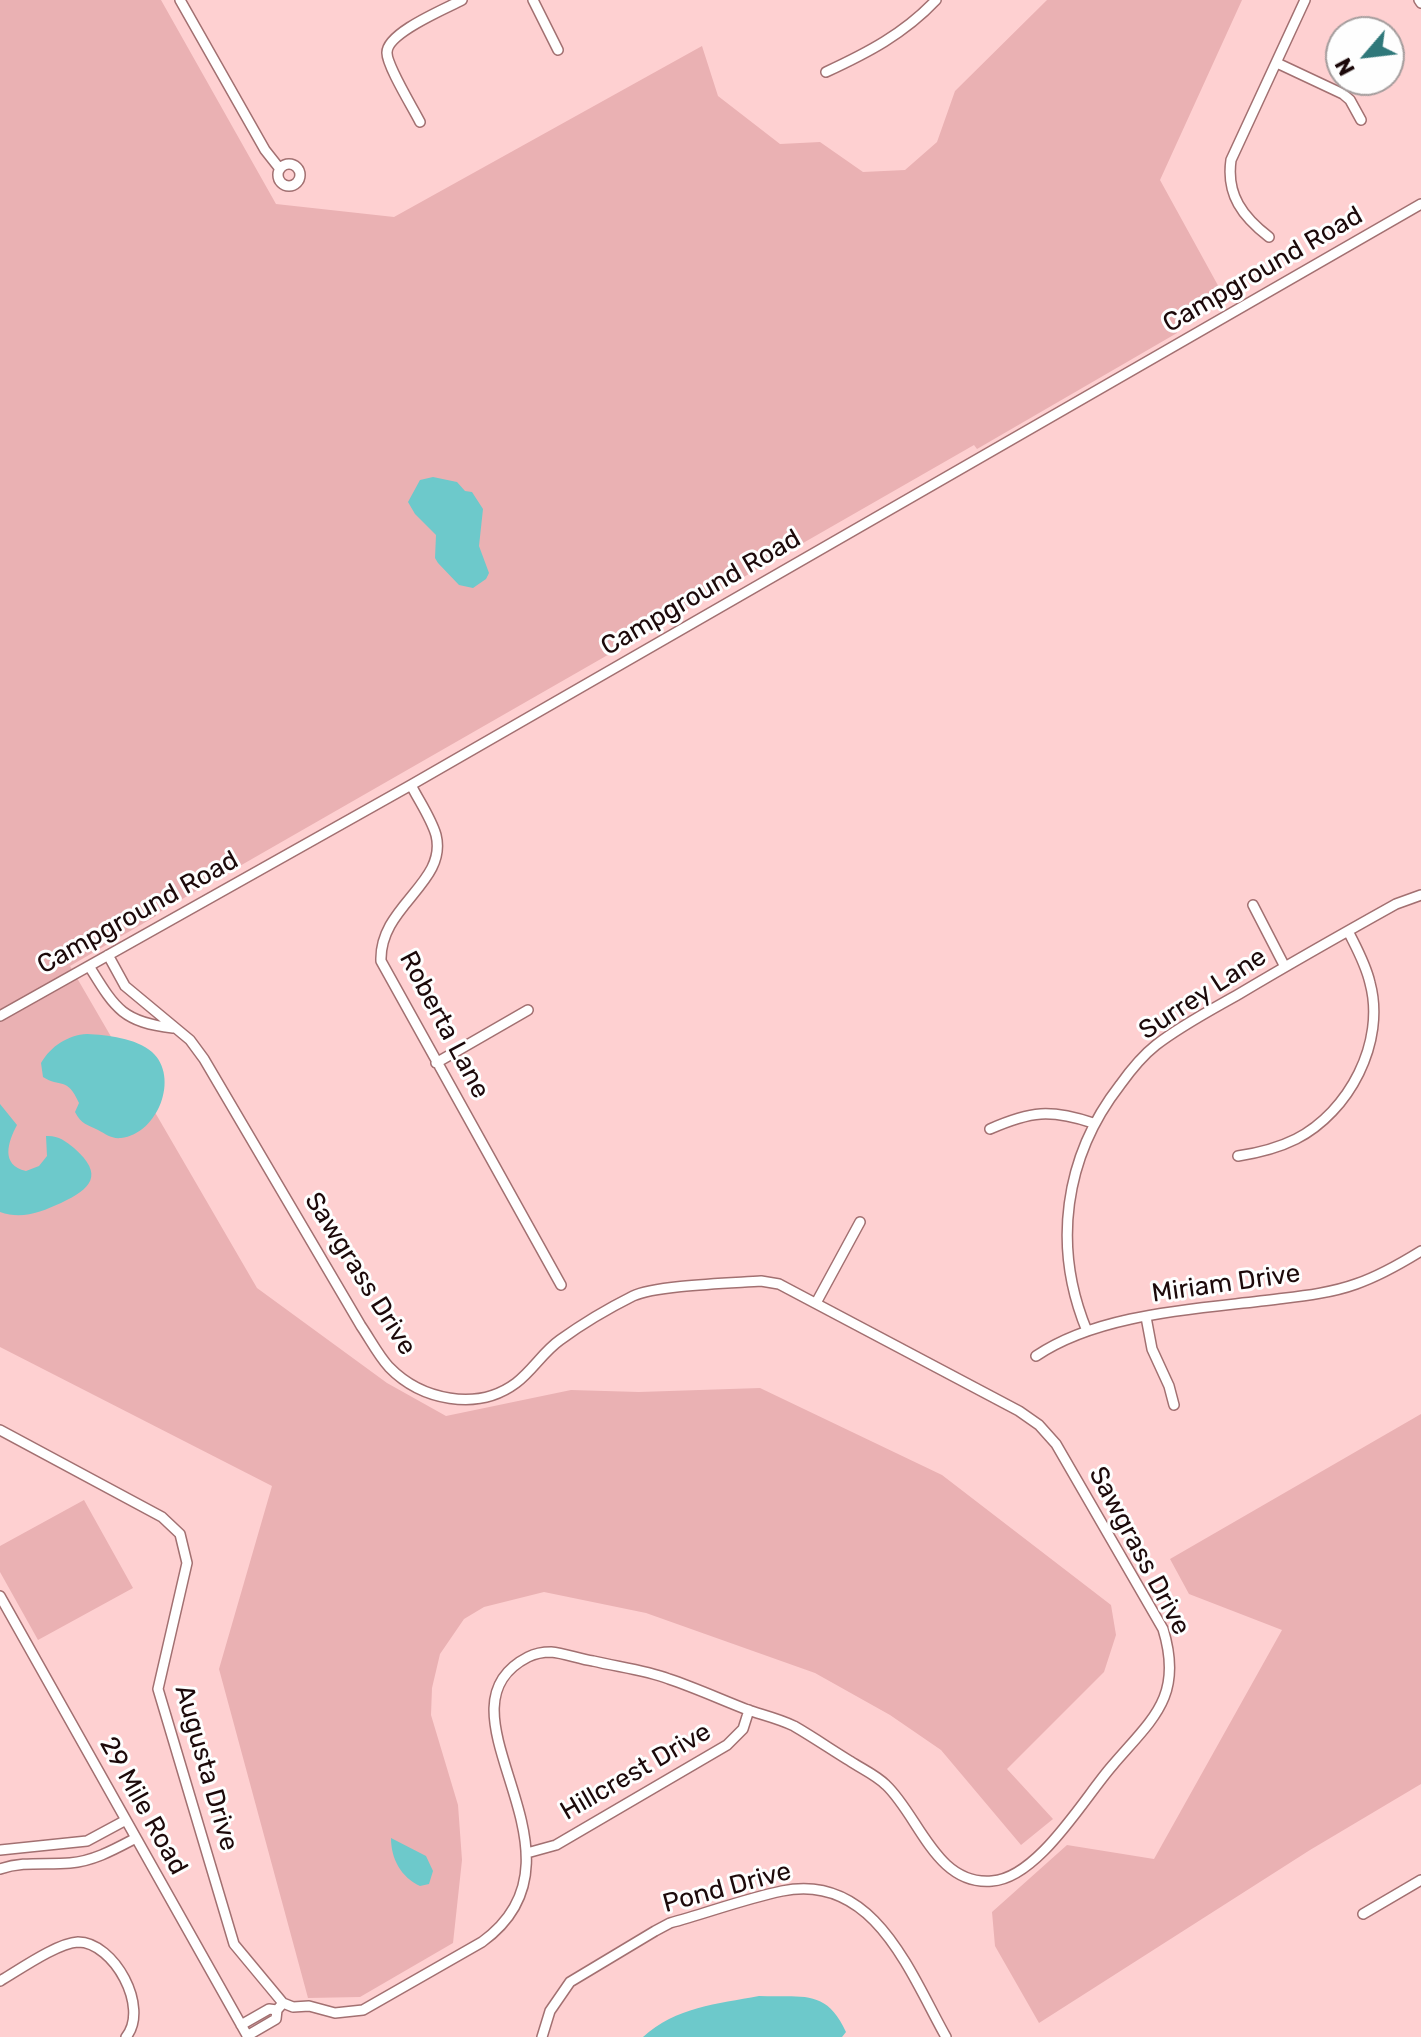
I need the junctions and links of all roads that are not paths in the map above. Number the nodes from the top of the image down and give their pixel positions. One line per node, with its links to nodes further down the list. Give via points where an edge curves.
1 (180, 0): 11 (street)
2 (533, 0): 6 (street)
3 (936, 0): 8 (street, via 896,36)
4 (1305, 0): 7 (street)
5 (457, 1): 10 (street, via 396,35 386,52)
6 (558, 50)
7 (1277, 63): 9 (street, via 1343,94); 13 (street, via 1231,160 1229,176 1246,219)
8 (826, 72)
9 (1361, 120)
10 (420, 122)
11 (280, 169)
12 (1421, 204): 14 (street, Campground Road)
13 (1269, 237)
14 (411, 785): 18 (street, Campground Road); 26 (street, Roberta Lane, via 436,835 437,856 422,884 393,917 380,946 381,961)
15 (1421, 895): 17 (street, Surrey Lane)
16 (1253, 905): 20 (street)
17 (1349, 933): 20 (street, Surrey Lane); 29 (street, via 1371,986 1366,1060 1347,1093 1310,1130 1261,1152)
18 (108, 955): 19 (street, Campground Road); 21 (street, Sawgrass Drive, via 125,986)
19 (89, 966): 23 (street, Campground Road); 24 (street)
20 (1285, 967): 27 (street, Surrey Lane, via 1154,1046)
21 (141, 1001): 24 (street); 25 (street, Sawgrass Drive)
22 (528, 1010): 26 (street)
23 (0, 1016)
24 (129, 1016): 25 (street)
25 (173, 1028): 33 (street, Sawgrass Drive, via 204,1059 386,1364 418,1390 458,1399 497,1393 527,1374 558,1341 649,1291 761,1281)
26 (436, 1063): 32 (street, Roberta Lane)
27 (1093, 1123): 28 (street, via 1050,1112); 35 (street, Surrey Lane, via 1072,1186 1067,1246 1072,1289)
28 (990, 1129)
29 (1238, 1156)
30 (860, 1222): 33 (street)
31 (1421, 1251): 34 (street, Miriam Drive, via 1378,1275 1332,1290)
32 (561, 1285)
33 (816, 1303): 40 (street, Sawgrass Drive, via 1039,1425 1056,1444 1163,1629 1171,1670 1165,1699 1152,1721 1067,1826 1023,1869 992,1881 959,1875 941,1860 883,1781 792,1725)
34 (1146, 1317): 35 (street, Miriam Drive); 37 (street)
35 (1087, 1331): 36 (street, Miriam Drive)
36 (1036, 1356)
37 (1174, 1405)
38 (0, 1430): 49 (street, Augusta Drive, via 162,1517 180,1534 187,1563 158,1689 234,1944)
39 (0, 1596): 41 (street, 29 Mile Road)
40 (749, 1710): 44 (street, Hillcrest Drive, via 743,1729 727,1745 556,1845); 44 (street, Sawgrass Drive, via 666,1678 551,1652 514,1665 499,1681 492,1718)
41 (126, 1820): 42 (street, 29 Mile Road); 43 (street, via 87,1841)
42 (136, 1838): 45 (street, via 87,1860); 50 (street, 29 Mile Road)
43 (0, 1850)
44 (527, 1853): 49 (street, Sawgrass Drive, via 520,1898 497,1932 482,1942 363,2010 335,2013 309,2006)
45 (0, 1869)
46 (1421, 1880): 47 (street)
47 (1363, 1914)
48 (0, 1981): 51 (street, via 73,1942 99,1948 111,1958 135,2007)
49 (280, 2007): 50 (street); 52 (street, via 276,2019)
50 (241, 2025): 52 (street, 29 Mile Road)
51 (126, 2037)
52 (247, 2037)
53 (542, 2037): 54 (street, Pond Drive, via 550,2011 570,1982 655,1931 775,1893 805,1889 841,1895 876,1920)
54 (946, 2037)

